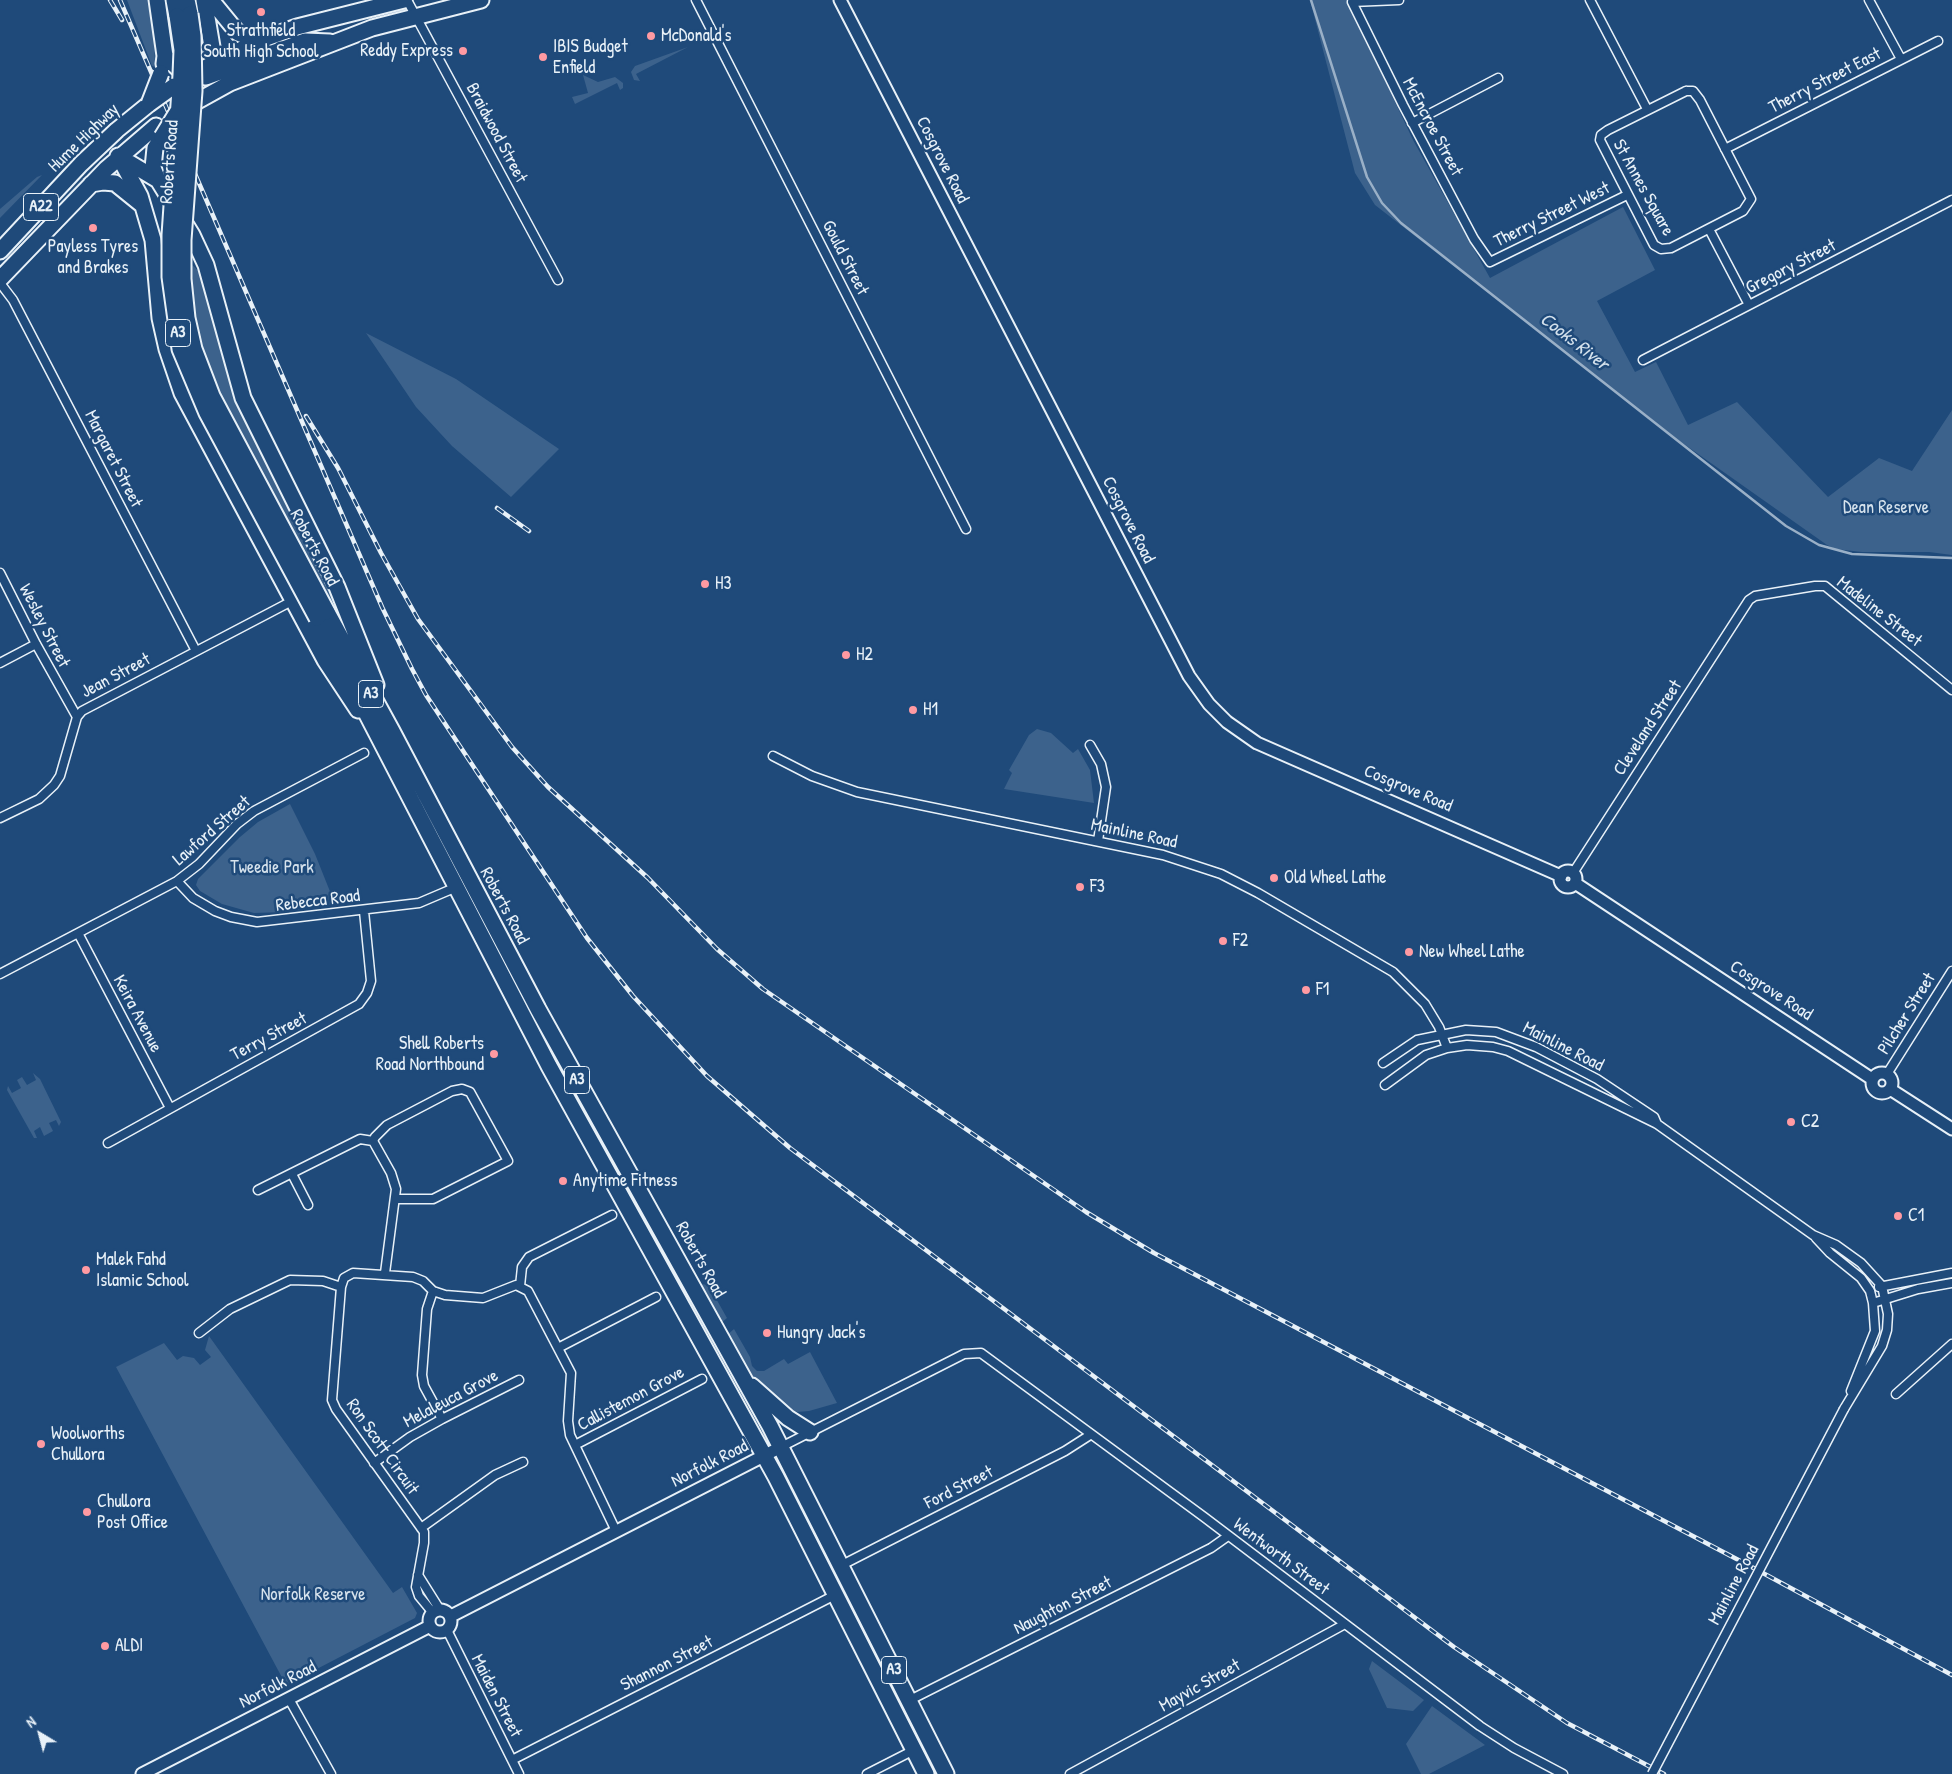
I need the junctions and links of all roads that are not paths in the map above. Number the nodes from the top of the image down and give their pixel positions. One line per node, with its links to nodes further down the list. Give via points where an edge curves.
1 (156, 0): 13 (highway)
2 (174, 0): 11 (highway, A3)
3 (406, 0): 12 (street, Braidwood Street); 14 (highway, via 325,18)
4 (481, 0): 12 (highway)
5 (696, 0): 44 (street, Gould Street)
6 (840, 0): 61 (main road, Cosgrove Road, via 1185,668 1209,704 1227,722 1257,743 1561,876 1567,871)
7 (1399, 0): 25 (street, McEncroe Street, via 1352,2)
8 (1590, 0): 24 (street)
9 (1870, 0): 18 (street)
10 (207, 5): 13 (highway, via 194,31 178,36 172,34); 14 (highway, via 238,33); 19 (highway)
11 (184, 10): 48 (highway, Roberts Road / A3, bridge, via 193,36 194,92 183,279 194,348 212,396)
12 (416, 16): 16 (highway); 39 (street, Braidwood Street)
13 (160, 19): 17 (highway)
14 (258, 41): 19 (highway)
15 (1938, 41): 18 (street, Therry Street East)
16 (336, 42): 19 (highway, via 305,41); 22 (highway)
17 (165, 56): 21 (highway, via 177,70); 23 (highway, bridge)
18 (1901, 60): 28 (street, Therry Street East)
19 (215, 68): 21 (highway, via 206,77); 22 (highway)
20 (1498, 78): 25 (street)
21 (181, 81): 23 (highway, Hume Highway / A22, bridge)
22 (213, 92): 26 (highway, bridge, via 178,111)
23 (149, 104): 27 (highway, Hume Highway / A22)
24 (1647, 110): 28 (street, St Annes Square, via 1686,91 1693,91); 32 (street, St Annes Square, via 1601,136 1602,145)
25 (1412, 123): 37 (street, McEncroe Street, via 1474,239)
26 (159, 132): 29 (highway, A22); 30 (highway, via 152,161)
27 (103, 143): 29 (highway); 36 (highway, Hume Highway / A22)
28 (1725, 149): 35 (street, St Annes Square, via 1749,194 1750,204)
29 (119, 157): 30 (highway); 31 (highway, A22); 34 (highway)
30 (158, 180): 41 (highway, via 192,235)
31 (91, 184): 34 (highway, via 114,183); 40 (highway, A22)
32 (1627, 195): 35 (street, St Annes Square, via 1656,248 1670,248); 37 (street, Therry Street West)
33 (1952, 200): 42 (street, Gregory Street)
34 (144, 207): 38 (highway)
35 (1709, 229): 42 (street)
36 (0, 251)
37 (1490, 262)
38 (157, 270): 41 (highway, via 164,256 178,250 190,255); 47 (highway, via 163,331 182,393)
39 (558, 280)
40 (0, 281): 50 (street, Margaret Street, via 13,300)
41 (212, 284): 54 (highway, via 242,398 340,594)
42 (1749, 305): 43 (street, Gregory Street)
43 (1643, 360)
44 (966, 529)
45 (0, 573): 49 (street, Wesley Street)
46 (1749, 600): 52 (street, Madeline Street, via 1762,594 1826,586); 61 (street, Cleveland Street)
47 (292, 601): 50 (street, Jean Street); 56 (highway, via 340,685)
48 (322, 615): 54 (highway, Roberts Road / A3); 56 (highway, Roberts Road / A3)
49 (36, 644): 51 (street); 53 (street, Wesley Street)
50 (196, 651): 53 (street, Jean Street, via 89,706)
51 (0, 663)
52 (1952, 690)
53 (77, 718): 59 (street, Jean Street, via 65,763 54,785 39,799)
54 (392, 731): 63 (highway, Roberts Road / A3)
55 (1090, 745): 60 (street, via 1101,764 1106,787)
56 (386, 747): 63 (highway, Roberts Road / A3)
57 (364, 753): 62 (street, Lawford Street, via 254,811)
58 (773, 756): 60 (street, Mainline Road, via 812,776 864,794)
59 (0, 818)
60 (1098, 841): 68 (street, Mainline Road, via 1177,858 1221,874 1258,893 1393,972 1425,1004)
61 (1574, 878): 72 (main road, Cosgrove Road)
62 (177, 881): 64 (street, Rebecca Road, via 207,907 249,922); 65 (street, Lawford Street)
63 (463, 884): 64 (street, Rebecca Road, via 419,902); 101 (highway, Roberts Road / A3); 111 (highway, Roberts Road / A3, via 566,1099)
64 (364, 911): 75 (street, Terry Street, via 371,981 359,1004)
65 (78, 933): 67 (street, Lawford Street); 75 (street, Keira Avenue)
66 (1952, 971): 71 (street, Pilcher Street)
67 (0, 974)
68 (1442, 1034): 69 (street, Mainline Road); 70 (street, Mainline Road, via 1417,1040); 76 (street, Mainline Road, via 1466,1030 1496,1032 1536,1047 1597,1079 1654,1116)
69 (1447, 1048): 73 (street, Mainline Road, via 1426,1055); 76 (street, Mainline Road, via 1466,1045 1508,1051)
70 (1383, 1062)
71 (1887, 1074): 72 (main road, via 1878,1073); 74 (main road, via 1891,1079)
72 (1872, 1079): 74 (main road, via 1872,1085 1878,1092)
73 (1385, 1085)
74 (1890, 1089): 77 (main road)
75 (170, 1108): 79 (street, Terry Street)
76 (1656, 1124): 85 (street, Mainline Road)
77 (1952, 1129)
78 (374, 1141): 80 (street, via 360,1139); 82 (street, via 394,1180); 82 (street, via 387,1124 462,1089 473,1095 508,1161 433,1199)
79 (108, 1142)
80 (292, 1174): 81 (street); 83 (street)
81 (258, 1190)
82 (395, 1199): 87 (street)
83 (308, 1205)
84 (612, 1215): 89 (street, via 529,1257 522,1267)
85 (1813, 1235): 90 (street, Mainline Road, via 1836,1245 1861,1263); 93 (street, Mainline Road, via 1861,1278)
86 (1952, 1273): 90 (street)
87 (385, 1274): 91 (street, via 353,1273 344,1278); 92 (street, via 419,1279)
88 (1952, 1283): 95 (street)
89 (520, 1286): 92 (street, via 483,1298); 99 (street, via 531,1295)
90 (1882, 1286): 93 (street); 95 (street, Mainline Road)
91 (341, 1287): 97 (street, via 323,1281 290,1280 230,1310); 113 (street, Ron Scott Circuit, via 332,1400)
92 (433, 1291): 106 (street, via 427,1309 422,1375 424,1386)
93 (1870, 1291): 96 (street, Mainline Road)
94 (656, 1297): 99 (street)
95 (1886, 1299): 96 (street); 105 (street, Mainline Road, via 1888,1323 1882,1346)
96 (1873, 1303): 105 (street, Mainline Road, via 1874,1331)
97 (199, 1333)
98 (1952, 1344): 104 (street)
99 (558, 1348): 109 (street, via 570,1373 568,1426)
100 (986, 1357): 107 (street, Norfolk Road, via 977,1352 964,1354); 108 (street, Wentworth Street)
101 (744, 1378): 107 (highway, via 788,1418); 110 (highway, Roberts Road / A3)
102 (702, 1379): 109 (street, Callistemon Grove)
103 (519, 1380): 106 (street, Melaleuca Grove)
104 (1896, 1394)
105 (1844, 1409): 136 (street, Mainline Road, bridge)
106 (442, 1419): 113 (street, Melaleuca Grove)
107 (810, 1432): 110 (street, Norfolk Road)
108 (1090, 1435): 116 (street, Wentworth Street); 117 (street, Ford Street, via 1065,1451)
109 (575, 1445): 115 (street)
110 (781, 1447): 111 (main road, Norfolk Road); 117 (highway, Roberts Road / A3)
111 (765, 1456): 115 (main road, Norfolk Road); 118 (highway, Roberts Road / A3)
112 (523, 1462): 114 (street, via 495,1476)
113 (374, 1463): 114 (street, Ron Scott Circuit)
114 (421, 1528): 119 (street, via 425,1537 417,1591)
115 (616, 1531): 120 (main road, Norfolk Road)
116 (1228, 1536): 121 (street, Wentworth Street); 125 (street, Naughton Street, via 1211,1548)
117 (842, 1565): 125 (highway, Roberts Road / A3)
118 (835, 1595): 126 (highway, Roberts Road / A3); 127 (street, Shannon Street)
119 (436, 1611): 120 (main road); 122 (main road, via 429,1619)
120 (451, 1616): 123 (main road, via 452,1622)
121 (1345, 1624): 134 (street, Mayvic Street); 135 (street, Wentworth Street, via 1480,1726)
122 (430, 1626): 123 (main road, via 435,1631); 124 (main road, Norfolk Road)
123 (446, 1630): 127 (street, Maiden Street)
124 (289, 1699): 128 (main road, Norfolk Road); 129 (street)
125 (910, 1700): 133 (highway, Roberts Road / A3)
126 (914, 1750): 131 (street); 132 (highway, Roberts Road / A3)
127 (512, 1760): 130 (street, Maiden Street)
128 (142, 1774)
129 (331, 1774)
130 (519, 1774)
131 (867, 1774)
132 (926, 1774)
133 (946, 1774)
134 (1070, 1774)
135 (1563, 1774)
136 (1652, 1774)

